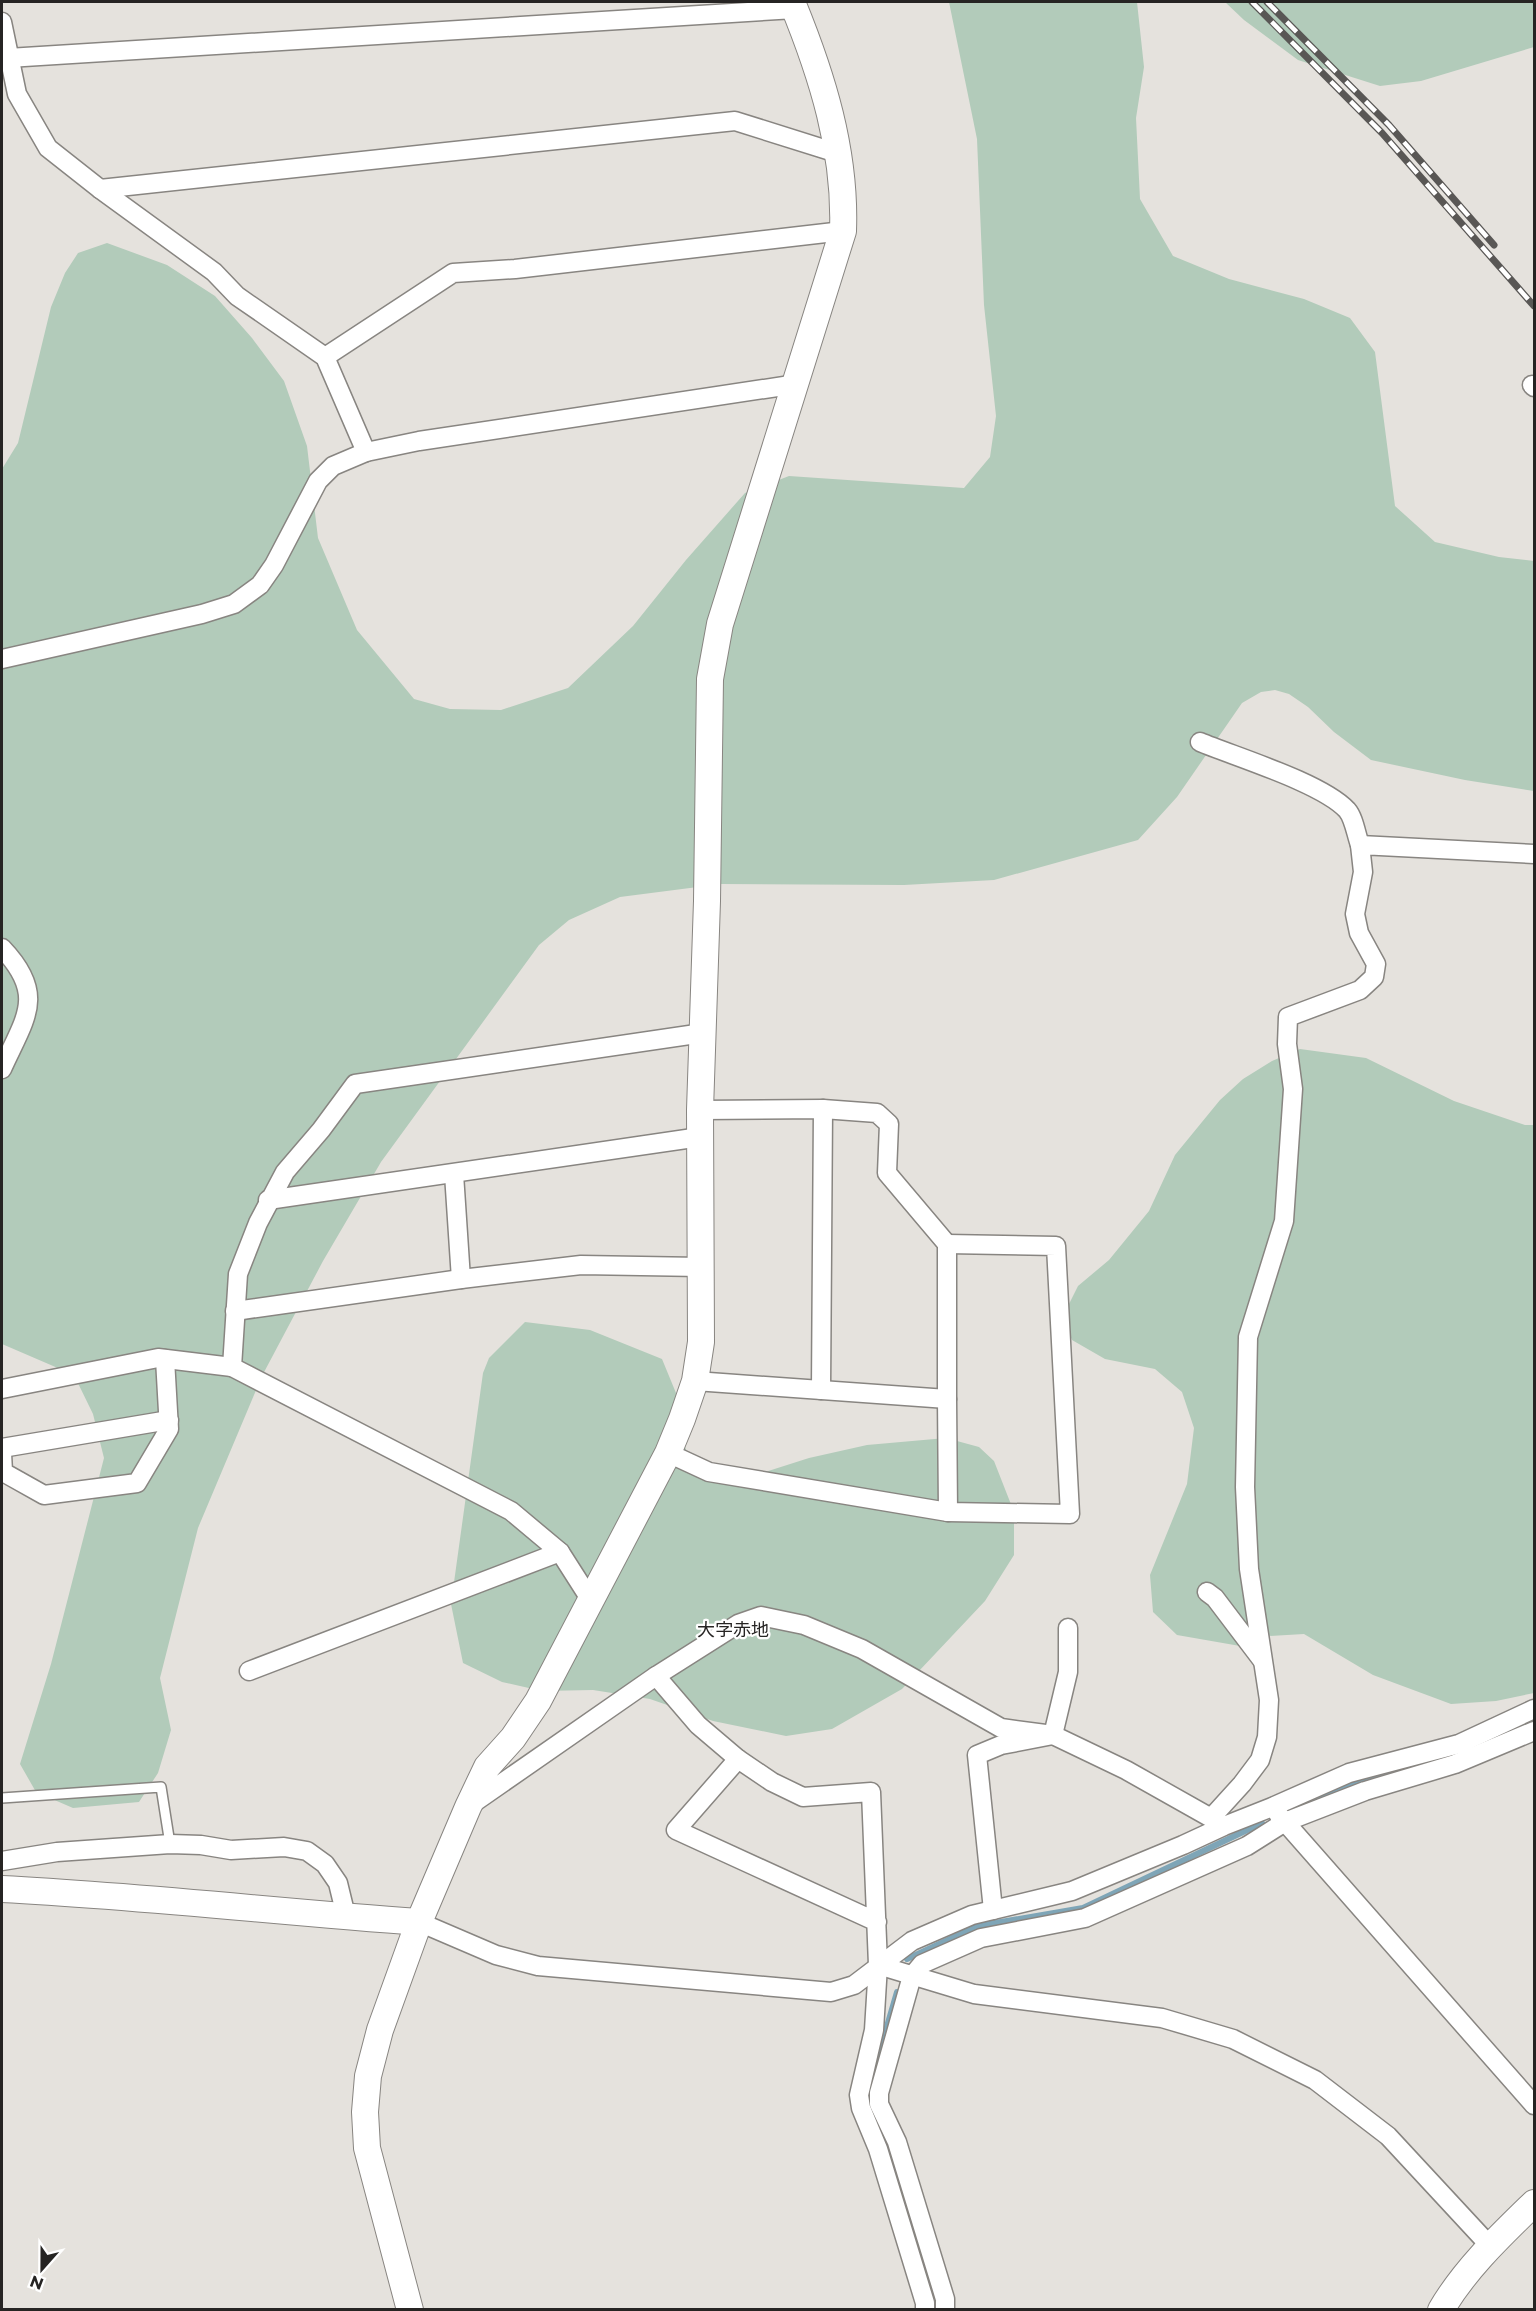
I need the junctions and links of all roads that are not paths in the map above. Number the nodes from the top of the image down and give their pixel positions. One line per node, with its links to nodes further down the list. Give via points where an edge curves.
1 (793, 5): 3 (street); 4 (street, via 823,89)
2 (2, 22): 3 (street)
3 (8, 58): 5 (street, via 17,94 48,148)
4 (840, 154): 5 (street, via 735,121); 6 (street)
5 (100, 189): 7 (street, via 214,272 237,296)
6 (843, 231): 7 (street, via 453,273); 8 (street)
7 (325, 357): 9 (street)
8 (797, 384): 9 (street); 15 (street, via 720,624 710,679)
9 (366, 452): 10 (street, via 333,466 318,481 274,565 260,585 234,604)
10 (2, 659)
11 (1200, 742): 12 (street, via 1334,798 1349,812)
12 (1360, 845): 13 (street); 41 (street, via 1363,872 1355,914 1359,933 1376,964 1374,977 1360,990 1288,1017 1293,1089 1284,1221 1248,1337 1245,1487 1249,1569)
13 (1534, 854)
14 (2, 948): 16 (street, via 17,964 29,989 27,1014)
15 (704, 1033): 18 (street); 21 (street, via 355,1084 285,1172)
16 (2, 1069)
17 (823, 1109): 18 (street); 22 (street, via 877,1113 889,1124 887,1173); 30 (street)
18 (700, 1110): 19 (street)
19 (700, 1137): 20 (street); 23 (street)
20 (454, 1174): 21 (street); 24 (street)
21 (268, 1200): 25 (street, via 238,1274)
22 (947, 1244): 31 (street); 36 (street, via 1056,1246 1070,1514)
23 (700, 1267): 24 (street, via 581,1265); 28 (street, via 701,1342)
24 (461, 1278): 25 (street)
25 (235, 1311): 27 (street)
26 (165, 1359): 27 (street); 29 (street); 32 (street)
27 (232, 1367): 37 (street, via 511,1511)
28 (695, 1381): 30 (street); 35 (street)
29 (2, 1389)
30 (821, 1390): 31 (street)
31 (946, 1399): 36 (street)
32 (169, 1420): 33 (street); 34 (street, via 169,1429 137,1483 44,1495 3,1472)
33 (2, 1448)
34 (2, 1453)
35 (668, 1453): 36 (street, via 709,1472); 39 (street)
36 (948, 1512)
37 (560, 1552): 39 (street); 42 (street)
38 (1207, 1592): 41 (street)
39 (590, 1599): 49 (street, via 538,1701 488,1767)
40 (1068, 1628): 46 (street, via 1068,1671)
41 (1263, 1661): 51 (street, via 1269,1700 1267,1737 1260,1760)
42 (249, 1671)
43 (656, 1676): 46 (street, via 738,1624 760,1616 804,1625 862,1649 1001,1728); 47 (street, via 698,1725); 49 (street)
44 (1534, 1709): 50 (street, via 1459,1744 1349,1773)
45 (1534, 1731): 52 (street, via 1455,1764 1365,1791)
46 (1053, 1735): 51 (street); 56 (street, via 1001,1745 977,1755)
47 (738, 1759): 59 (street, via 803,1797 872,1792); 59 (street, via 676,1830)
48 (2, 1797): 53 (lane, via 161,1787)
49 (468, 1807): 58 (street)
50 (1272, 1808): 51 (street); 52 (street)
51 (1218, 1821): 56 (street, via 1183,1845 1072,1891)
52 (1285, 1822): 61 (street, via 1247,1846 1085,1918 981,1938 922,1964); 62 (street)
53 (170, 1844): 54 (street, via 57,1852); 57 (street, via 307,1851 325,1864 338,1883)
54 (2, 1861)
55 (2, 1889): 57 (street)
56 (993, 1910): 60 (street, via 912,1941)
57 (346, 1916): 58 (street)
58 (419, 1922): 60 (street, via 496,1955 538,1966 831,1992 854,1985); 65 (street, via 380,2030 368,2076 365,2112 368,2148)
59 (876, 1922): 60 (street)
60 (878, 1965): 61 (street); 66 (street, via 874,2030 861,2088 861,2108 878,2150)
61 (912, 1976): 64 (street, via 974,1994 1162,2018 1233,2039 1315,2080 1388,2136); 67 (street, via 879,2104 897,2142 945,2299)
62 (1534, 2105)
63 (1534, 2203): 64 (street)
64 (1490, 2246): 68 (street)
65 (410, 2310)
66 (925, 2310)
67 (945, 2310)
68 (1441, 2310)

